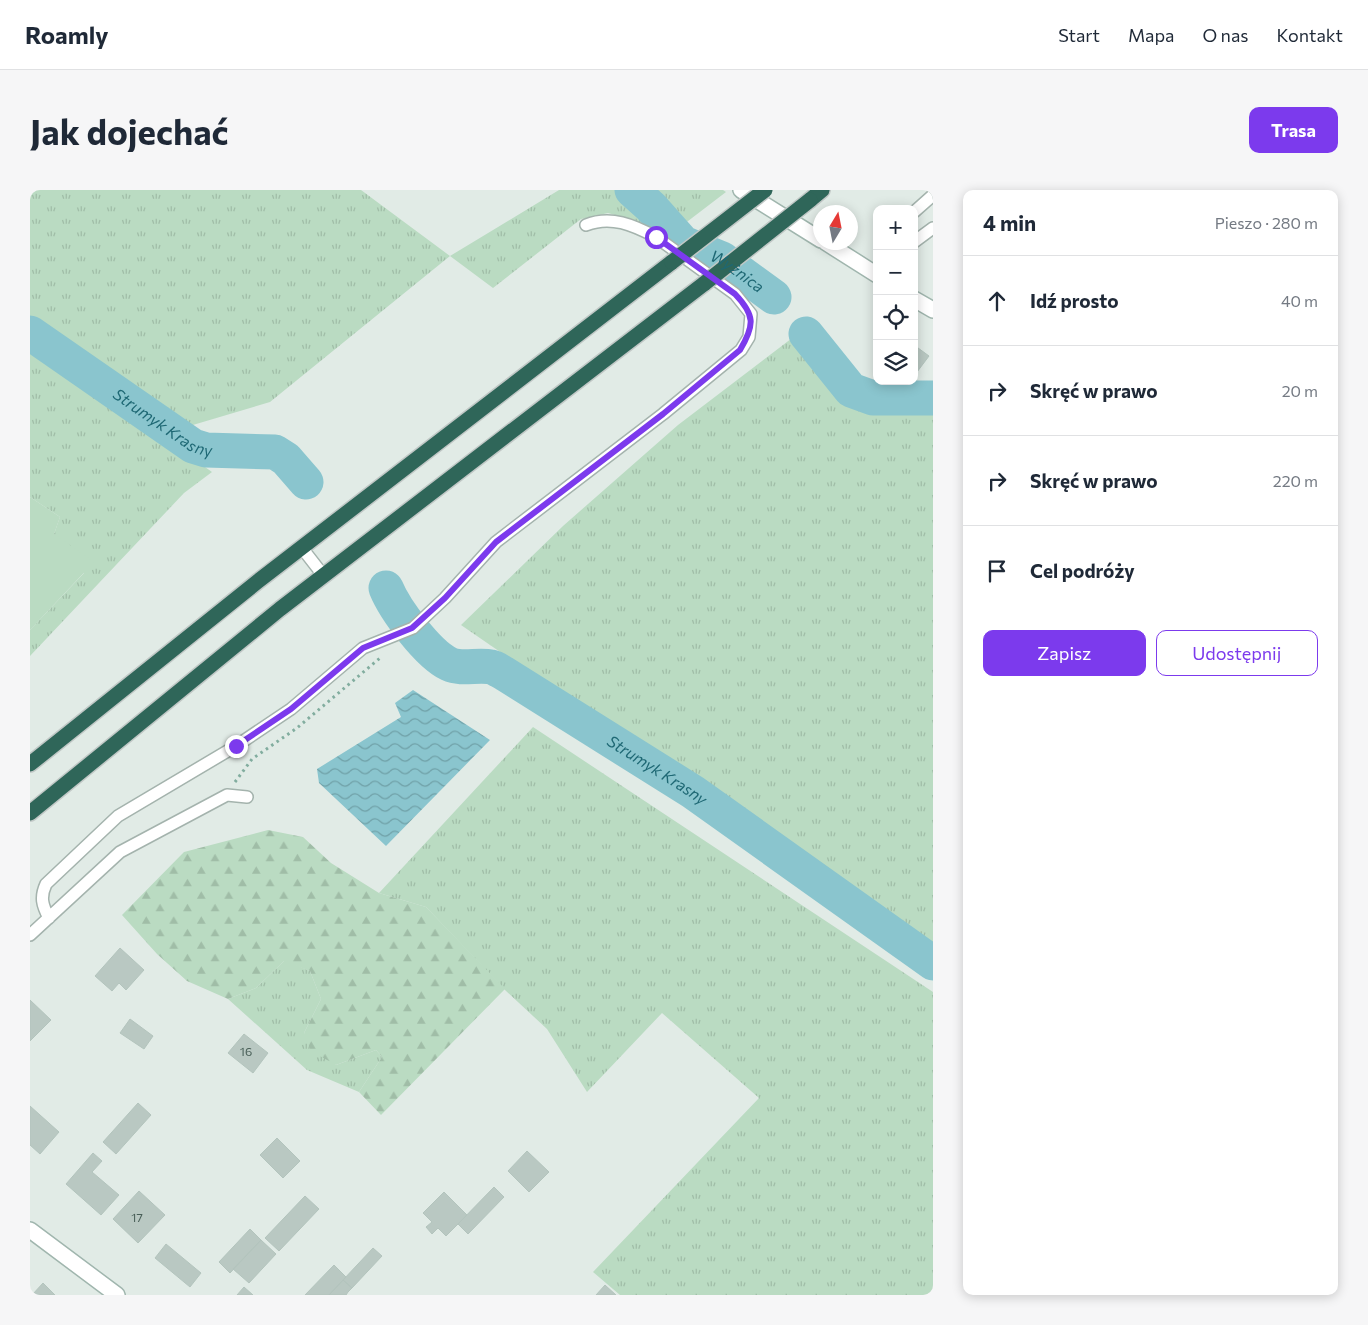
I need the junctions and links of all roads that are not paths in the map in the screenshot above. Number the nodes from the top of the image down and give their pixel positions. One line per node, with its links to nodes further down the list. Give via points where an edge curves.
1 (741, 190): 8 (street)
2 (765, 190): 14 (highway, bridge)
3 (822, 190): 15 (highway, bridge)
4 (933, 195): 5 (lane)
5 (918, 208)
6 (586, 225): 19 (lane, via 598,220 628,224 656,237 735,294 751,314 748,337 740,350 663,414 496,542 418,623 401,634 363,648 291,709 236,746 118,816 46,884 42,905)
7 (933, 228): 9 (lane)
8 (813, 236)
9 (918, 239)
10 (838, 250): 11 (street)
11 (873, 272)
12 (918, 301): 13 (street)
13 (933, 310)
14 (302, 548): 15 (lane); 16 (highway)
15 (323, 575): 18 (highway)
16 (30, 764)
17 (247, 797): 19 (lane, via 227,795 120,852)
18 (30, 814)
19 (49, 918): 20 (lane)
20 (30, 935)
21 (30, 1230): 22 (street)
22 (117, 1295)

